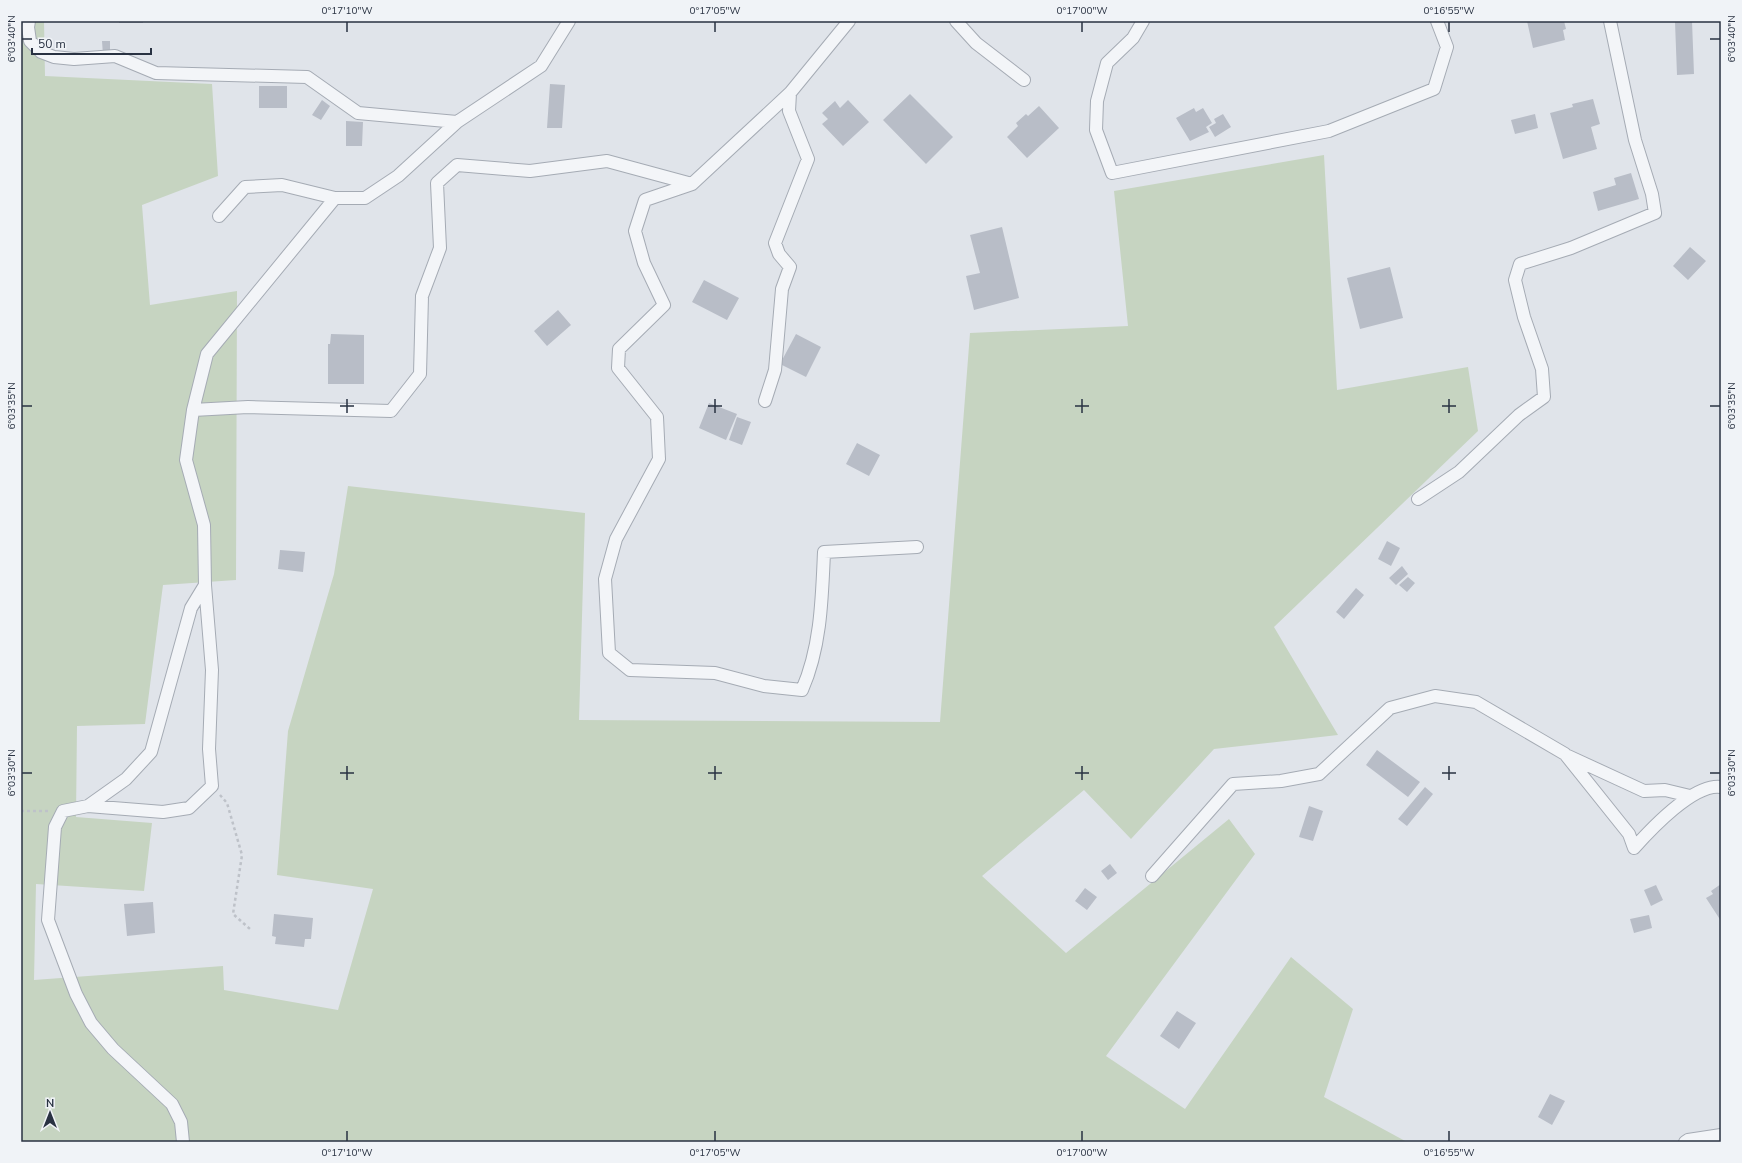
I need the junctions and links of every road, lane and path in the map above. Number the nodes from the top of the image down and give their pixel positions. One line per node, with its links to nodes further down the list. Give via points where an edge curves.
1 (29, 21): 10 (street, via 30,41 41,52 54,57 74,60 115,56 156,73 307,77 358,113)
2 (569, 21): 10 (street, via 541,66)
3 (849, 21): 9 (street)
4 (956, 21): 8 (street, via 976,43)
5 (1143, 21): 6 (street, via 1133,38 1107,63 1097,101 1096,130 1112,172 1329,131 1434,89 1447,46)
6 (1437, 21)
7 (1610, 21): 16 (street, via 1635,140 1652,194 1655,213 1571,248 1520,264 1515,280 1524,317 1542,369 1544,397 1519,415 1459,472)
8 (1024, 80)
9 (790, 93): 11 (street); 14 (street, via 789,111 808,158 776,243 779,254 790,266 782,289 775,370)
10 (457, 122): 12 (street, via 398,176 365,198)
11 (692, 184): 15 (street, via 607,161 530,171 457,165 437,183 440,248 422,296 420,374 391,411 248,407); 17 (street, via 645,200 635,231 644,263 664,305 619,349 618,368 657,417 659,459 616,539 606,579 609,653 630,670 715,673 764,686 802,690 811,668 815,646 822,602 824,552)
12 (335, 198): 13 (street, via 282,185 245,187); 15 (street, via 207,354)
13 (219, 216)
14 (765, 401)
15 (193, 410): 18 (street, via 186,460 204,525)
16 (1418, 499)
17 (917, 547)
18 (206, 585): 20 (street, via 212,670 209,749); 23 (street, via 191,608 151,752 126,779)
19 (1565, 754): 22 (street, via 1644,791 1665,790); 22 (street, via 1629,834 1634,848 1655,824); 26 (street, via 1476,702 1435,696 1390,708 1319,774 1282,781 1233,784)
20 (212, 786): 23 (street, via 188,808 163,812); 27 (path, via 227,803 242,855 233,914)
21 (1721, 787): 22 (street, via 1716,786)
22 (1690, 796)
23 (88, 806): 25 (street)
24 (21, 811): 25 (path)
25 (63, 811): 29 (street, via 55,827 48,920 76,994 91,1023 172,1104 181,1122)
26 (1152, 876)
27 (250, 929)
28 (1721, 1135): 30 (street)
29 (183, 1142)
30 (1685, 1142)

